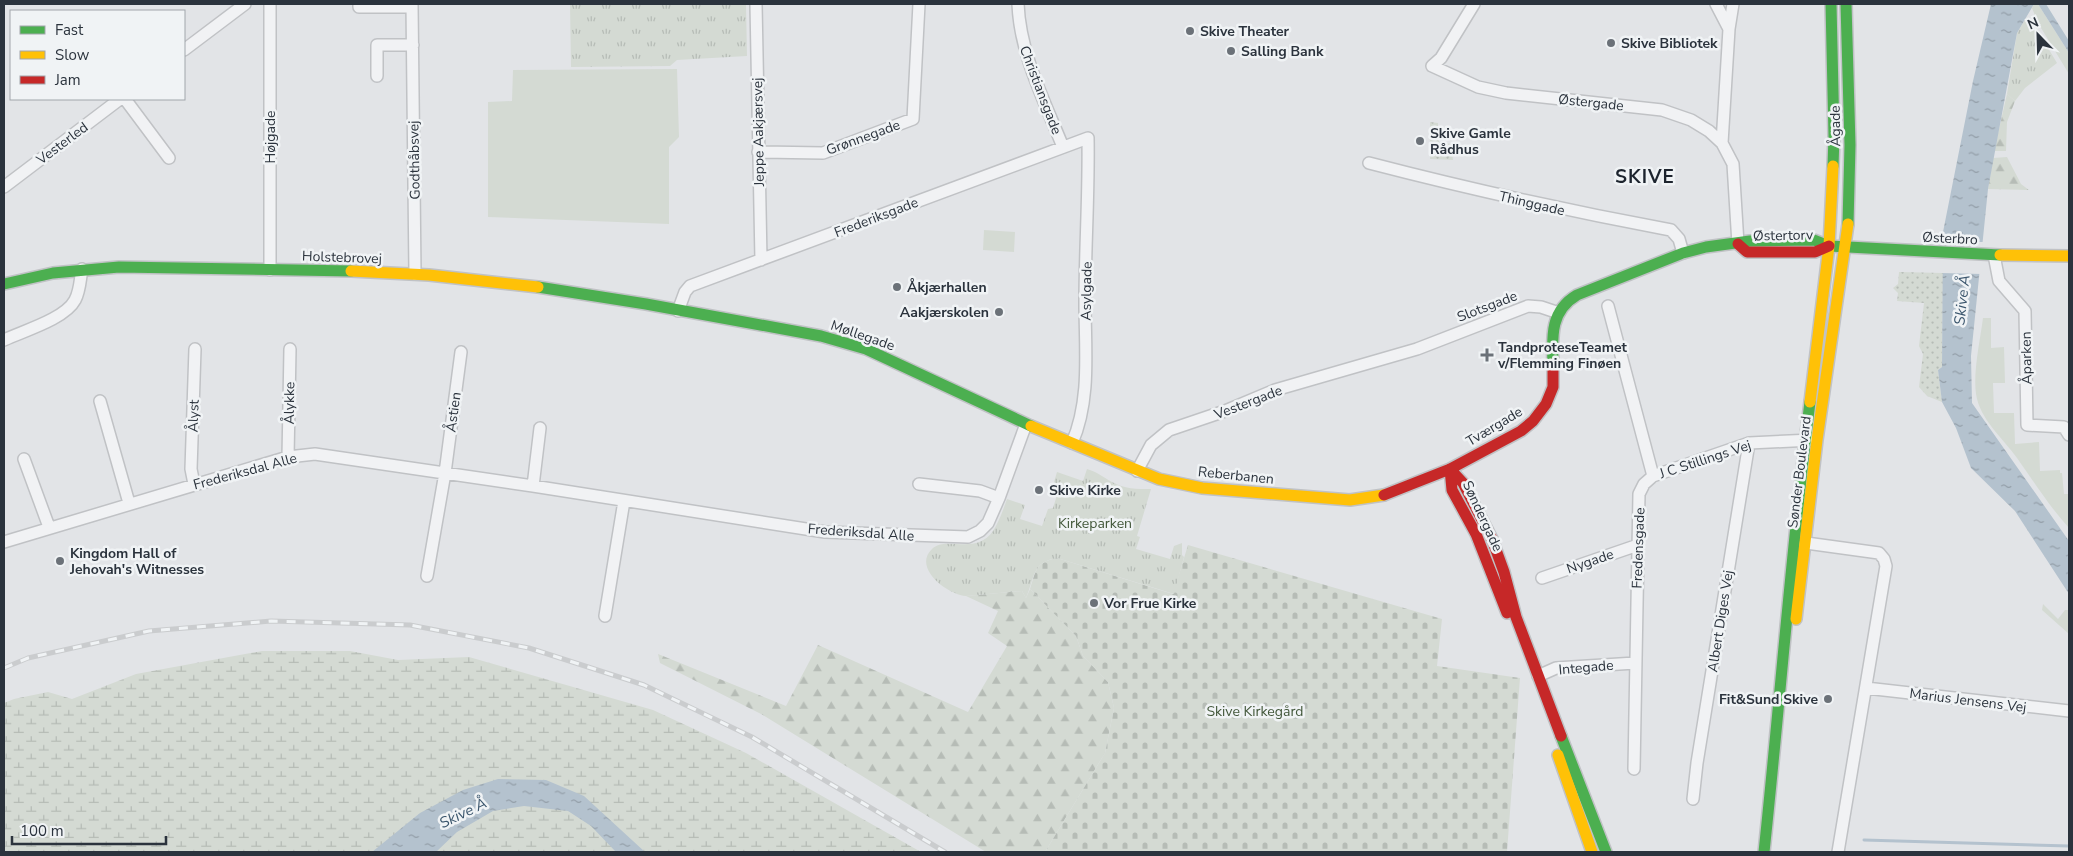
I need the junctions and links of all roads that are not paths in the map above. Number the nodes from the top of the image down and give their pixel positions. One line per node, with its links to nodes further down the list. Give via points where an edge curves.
1 (245, 4): 15 (street)
2 (270, 4): 34 (street, Højgade)
3 (358, 4): 12 (street, Godthåbsvej, via 358,7)
4 (756, 4): 22 (street, Jeppe Aakjærsvej)
5 (919, 4): 22 (street, Grønnegade, via 913,118 823,153)
6 (1018, 4): 21 (street, Christiansgade, via 1025,51)
7 (1474, 4): 20 (street, Østergade, via 1441,58 1432,66 1478,87 1506,93 1662,110 1691,120)
8 (1716, 4): 13 (street)
9 (1733, 4): 13 (street)
10 (1831, 4): 27 (street, Ågade, via 1834,136)
11 (1846, 4): 28 (street, Ågade, via 1850,145)
12 (412, 5): 14 (street, Godthåbsvej)
13 (1729, 29): 20 (street)
14 (413, 45): 16 (street, via 377,45); 35 (street, Godthåbsvej)
15 (185, 49)
16 (377, 76)
17 (119, 100): 25 (street, Vesterled)
18 (127, 100): 23 (street)
19 (1088, 138): 21 (street, Frederiksgade); 51 (street, Asylgade, via 1084,393 1079,428)
20 (1722, 143): 26 (street, Østergade, via 1733,164)
21 (1063, 146): 32 (street, Frederiksgade)
22 (758, 152): 32 (street, Jeppe Aakjærsvej)
23 (169, 158)
24 (1370, 163): 29 (street, Thinggade, via 1572,212 1671,230 1679,239)
25 (4, 187)
26 (1738, 244): 27 (street, Østertorv, via 1747,252 1814,252); 29 (street, Østertorv)
27 (1829, 246): 28 (street, Østerbro); 49 (street, Sønder Boulevard)
28 (1845, 247): 30 (street, Østerbro); 50 (street, Sønder Boulevard)
29 (1683, 253): 39 (street, via 1578,294 1567,301)
30 (1994, 255): 31 (street, Østerbro); 48 (street, Åparken, via 1999,281 2025,311 2027,425 2064,427)
31 (2069, 256)
32 (761, 260): 38 (street, Frederiksgade, via 690,286)
33 (82, 270): 34 (street, Holstebrovej, via 135,266); 36 (street, Holstebrovej); 40 (street, via 75,301 67,309)
34 (270, 270): 35 (street, Holstebrovej)
35 (415, 274): 38 (street, Holstebrovej, via 524,286)
36 (4, 284)
37 (1608, 306): 58 (street)
38 (678, 311): 46 (street, Møllegade, via 821,336 866,349)
39 (1558, 313): 44 (street, Slotsgade, via 1528,306); 55 (street, Tværgade, via 1553,330 1553,387 1542,411 1524,429)
40 (4, 340)
41 (195, 349): 59 (street, Ålyst, via 191,469)
42 (290, 349): 53 (street, Ålykke)
43 (461, 352): 57 (street, Åstien)
44 (1379, 361): 56 (street, Vestergade, via 1275,390 1169,430 1151,445)
45 (100, 400): 64 (street)
46 (1026, 424): 51 (street, Reberbanen); 62 (street, Frederiksdal Alle)
47 (540, 428): 61 (street)
48 (2069, 435)
49 (1804, 440): 50 (street, J C Stillings Vej); 52 (street, J C Stillings Vej); 67 (street, Sønder Boulevard)
50 (1817, 440): 67 (street, Sønder Boulevard)
51 (1072, 443): 56 (street, Reberbanen)
52 (1749, 443): 58 (street, J C Stillings Vej); 78 (street, Albert Diges Vej)
53 (288, 457): 57 (street, Frederiksdal Alle, via 314,454); 59 (street, Frederiksdal Alle)
54 (24, 459): 65 (street)
55 (1450, 470): 56 (street, Reberbanen, via 1389,494 1350,500 1202,488 1173,483); 73 (street, Søndergade, via 1463,484 1492,539); 79 (street, Søndergade, via 1452,490 1485,554)
56 (1137, 471)
57 (445, 473): 61 (street, Frederiksdal Alle); 69 (street)
58 (1653, 476): 68 (street, Fredensgade, via 1639,494)
59 (194, 484): 64 (street, Frederiksdal Alle)
60 (920, 484): 62 (street, via 980,491)
61 (533, 486): 63 (street, Frederiksdal Alle)
62 (1000, 498): 63 (street, Frederiksdal Alle, via 987,524 968,537 825,532)
63 (624, 501): 71 (street)
64 (130, 503): 65 (street, Frederiksdal Alle)
65 (49, 527): 66 (street, Frederiksdal Alle)
66 (4, 542)
67 (1800, 543): 74 (street, via 1869,550 1884,558 1884,582); 76 (street, Sønder Boulevard, via 1785,625)
68 (1638, 545): 70 (street, Nygade); 72 (street, Fredensgade)
69 (428, 576)
70 (1542, 578)
71 (605, 616)
72 (1635, 664): 73 (street, Integade, via 1556,668); 77 (street, Fredensgade)
73 (1538, 676): 80 (street, Søndergade)
74 (1866, 688): 75 (street, Marius Jensens Vej); 83 (street)
75 (2069, 711)
76 (1774, 747): 81 (street, Sønder Boulevard); 82 (street, Sønder Boulevard)
77 (1634, 769)
78 (1693, 799)
79 (1592, 852)
80 (1606, 852)
81 (1754, 852)
82 (1764, 852)
83 (1838, 852)

